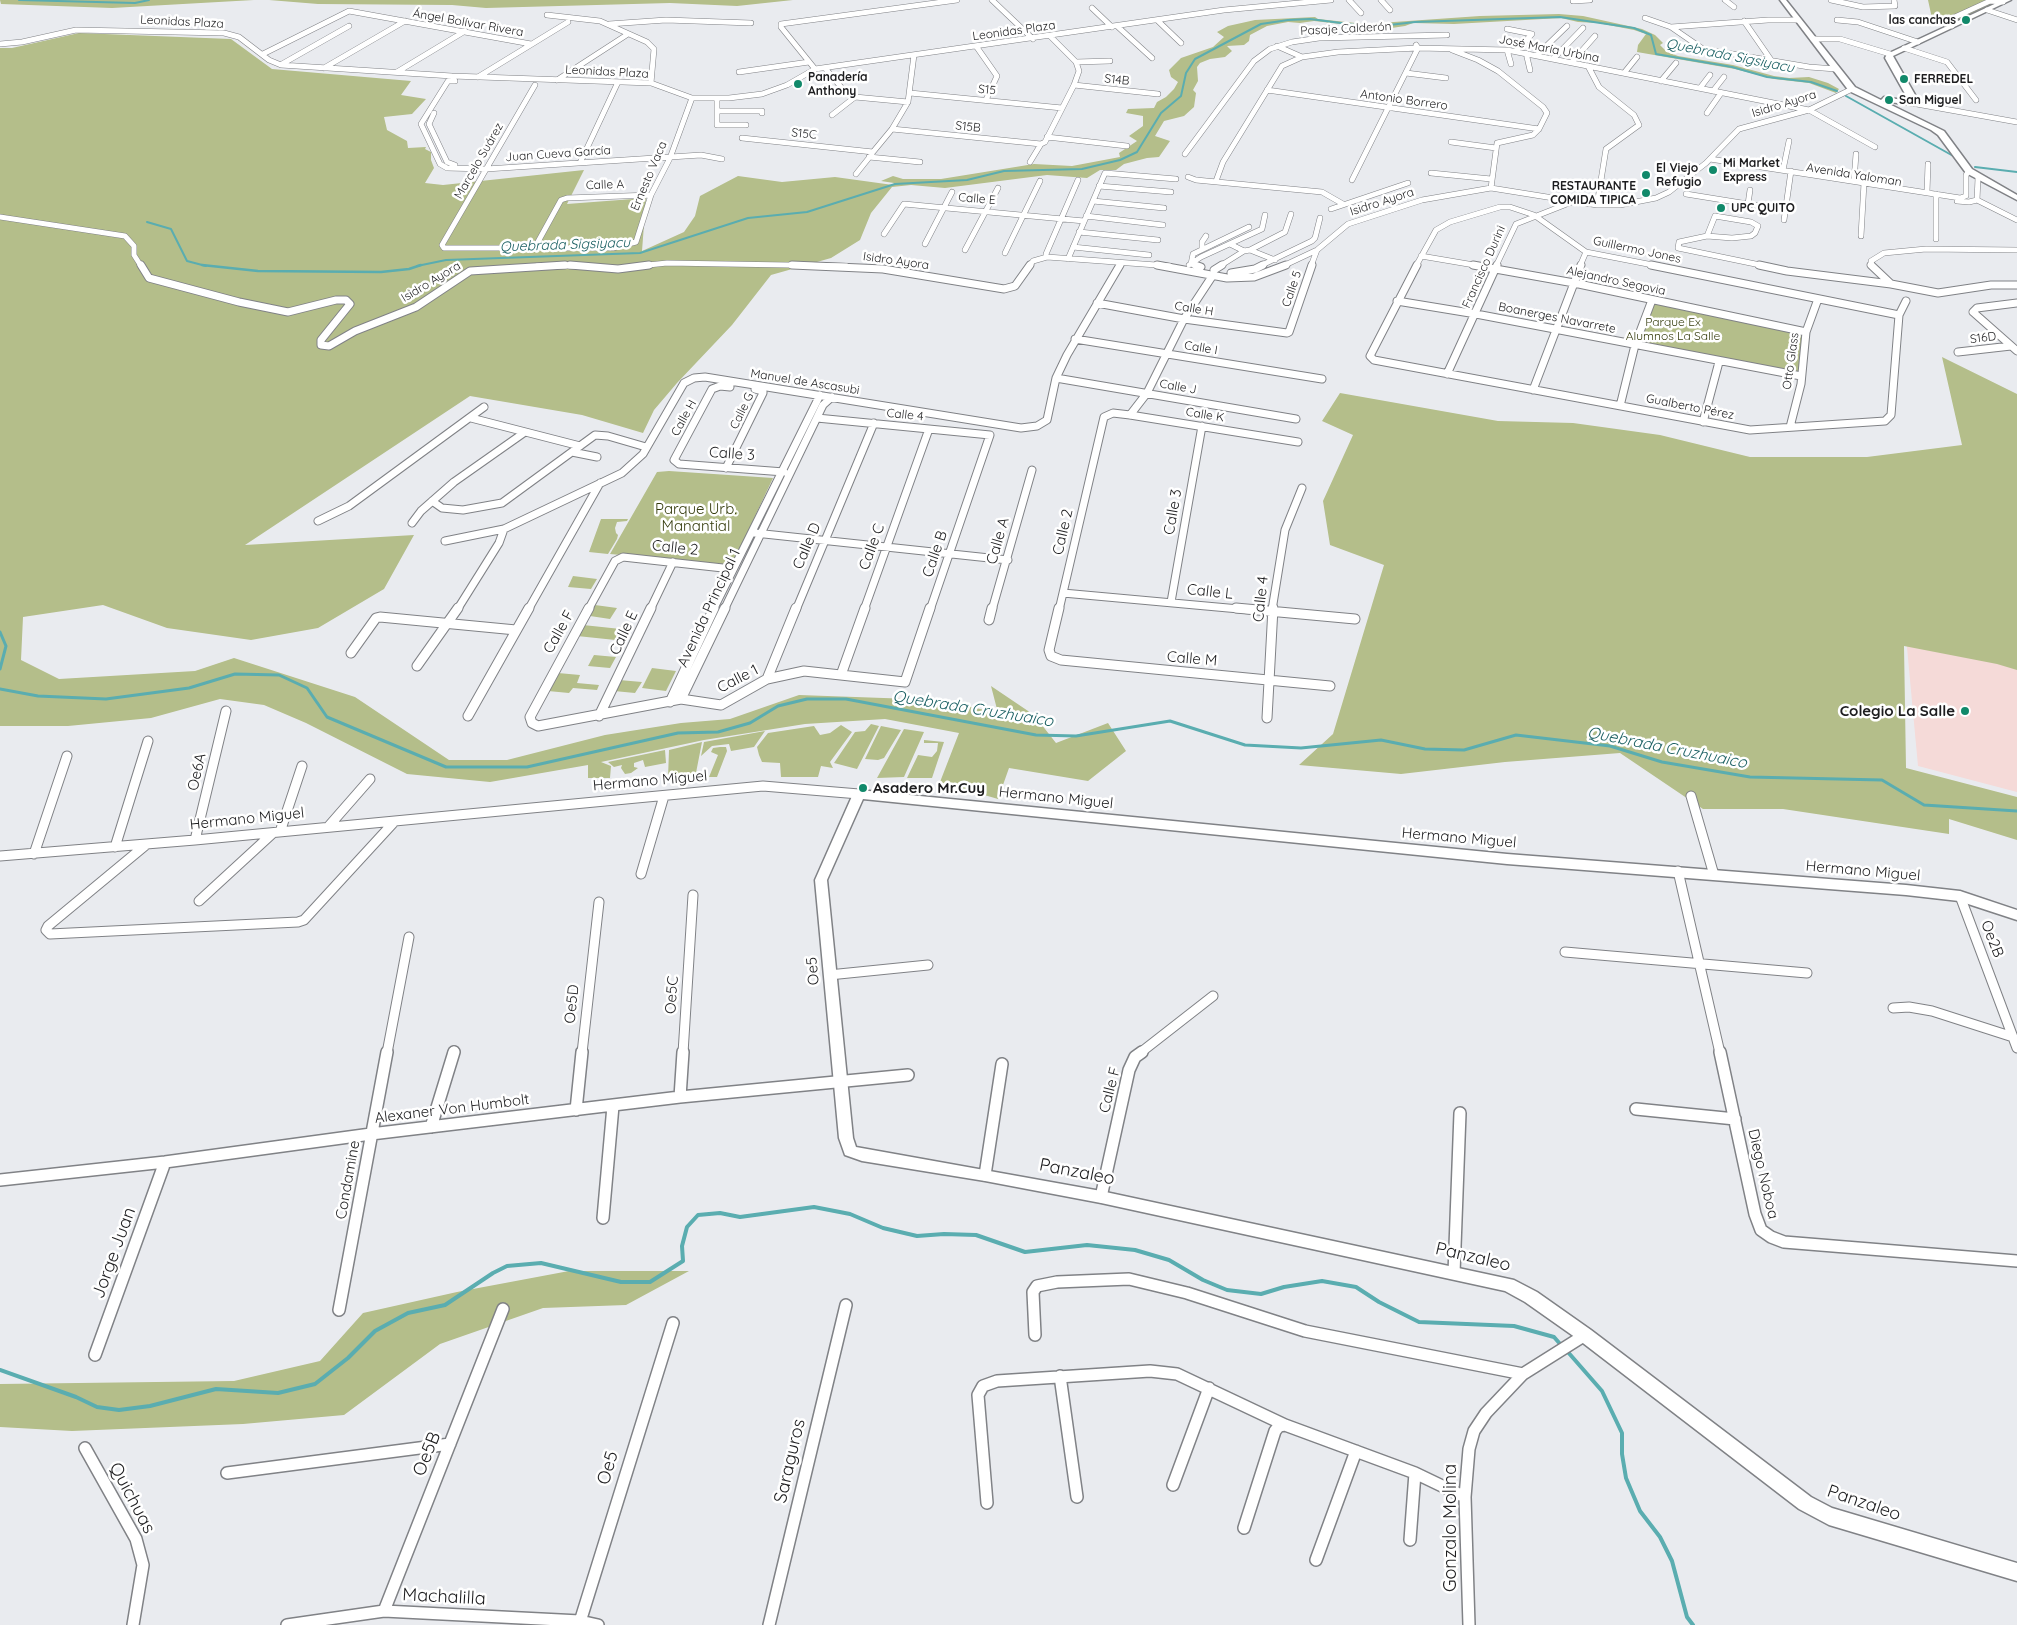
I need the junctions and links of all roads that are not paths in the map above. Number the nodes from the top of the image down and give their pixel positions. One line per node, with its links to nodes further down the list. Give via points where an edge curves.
1 (957, 0): 67 (street, via 781,24)
2 (992, 0): 43 (street)
3 (1331, 0): 11 (street, Leonidas Plaza)
4 (1350, 0): 18 (street)
5 (1381, 0): 16 (street)
6 (1590, 0): 12 (street)
7 (1725, 0): 14 (street)
8 (1783, 0): 22 (street)
9 (1831, 0): 10 (street, via 1863,7 1893,7)
10 (1894, 0)
11 (1304, 1): 21 (street, Leonidas Plaza)
12 (1573, 1)
13 (2005, 1): 17 (street); 32 (street, via 1990,1 1944,22)
14 (1734, 7)
15 (1092, 8): 33 (street)
16 (1390, 10)
17 (1987, 10): 24 (street); 32 (street)
18 (1361, 13)
19 (547, 15): 29 (street)
20 (1645, 18): 35 (street)
21 (1157, 20): 33 (street, Leonidas Plaza); 46 (street)
22 (1798, 20): 25 (street); 44 (street)
23 (1837, 20): 45 (street, via 1858,22)
24 (2017, 20)
25 (1744, 21): 35 (street); 65 (street)
26 (405, 22): 37 (street, Ángel Bolívar Rivera); 57 (street, Ángel Bolívar Rivera, via 348,11); 74 (street)
27 (568, 22): 48 (street)
28 (751, 23): 29 (street, via 666,20)
29 (609, 24): 38 (street)
30 (349, 26): 72 (street)
31 (1567, 26): 60 (street)
32 (1952, 26): 45 (street)
33 (1114, 27): 40 (street, Leonidas Plaza); 63 (street)
34 (1583, 28): 64 (street)
35 (1671, 28): 65 (street, via 1699,48)
36 (1507, 29): 55 (street, via 1532,34)
37 (465, 31): 48 (street, Ángel Bolívar Rivera); 79 (street)
38 (628, 34): 87 (street); 90 (street, via 647,42 654,50)
39 (1448, 35): 41 (street, Pasaje Calderón)
40 (1050, 36): 43 (street, Leonidas Plaza); 68 (street)
41 (1411, 36): 50 (street, Pasaje Calderón, via 1318,38); 51 (street)
42 (1595, 36): 69 (street)
43 (1033, 39): 49 (street, Leonidas Plaza)
44 (1813, 39): 58 (street, via 1840,39); 76 (street)
45 (1918, 42): 53 (street)
46 (1181, 43)
47 (0, 44): 57 (street, Leonidas Plaza, via 76,30 205,32 239,37)
48 (531, 44): 84 (street)
49 (976, 46): 59 (street, Leonidas Plaza); 104 (street, via 997,76)
50 (1277, 46): 61 (street); 128 (street, Pasaje Calderón, via 1254,61)
51 (1418, 48): 52 (street, José María Urbina); 61 (street, José María Urbina); 81 (street)
52 (1447, 48): 54 (street, José María Urbina); 118 (street, via 1498,71 1544,107 1547,116)
53 (1904, 48): 58 (street); 105 (street, via 1947,62)
54 (1507, 50): 55 (street, José María Urbina); 71 (street)
55 (1516, 51): 56 (street, José María Urbina)
56 (1526, 53): 60 (street, José María Urbina); 78 (street)
57 (263, 54): 72 (street, Leonidas Plaza)
58 (1890, 54): 107 (street, via 1889,58 1912,95 1914,100)
59 (914, 55): 75 (street, Leonidas Plaza); 98 (street)
60 (1537, 55): 64 (street, José María Urbina)
61 (1302, 57): 95 (street, José María Urbina, via 1282,66)
62 (1637, 57): 82 (street)
63 (1152, 58)
64 (1553, 59): 69 (street, José María Urbina)
65 (1771, 60): 76 (street)
66 (1110, 61): 68 (street)
67 (809, 62): 77 (street); 80 (street)
68 (1076, 62): 92 (street, via 1079,71)
69 (1572, 62): 73 (street, José María Urbina)
70 (1676, 63): 88 (street)
71 (1511, 64)
72 (281, 65): 74 (street, Leonidas Plaza)
73 (1588, 66): 82 (street, José María Urbina); 171 (street, via 1599,87 1634,115 1639,125 1606,149)
74 (324, 68): 79 (street, Leonidas Plaza)
75 (825, 68): 77 (street, Leonidas Plaza); 100 (street, via 846,93)
76 (1836, 68): 94 (street)
77 (816, 69): 102 (street, Leonidas Plaza, via 762,94)
78 (1530, 70)
79 (397, 72): 84 (street, Leonidas Plaza)
80 (739, 72)
81 (1406, 73): 86 (street); 109 (street)
82 (1624, 73): 88 (street, José María Urbina)
83 (1710, 75): 93 (street)
84 (478, 77): 87 (street, Leonidas Plaza)
85 (1724, 77): 96 (street)
86 (1446, 78)
87 (557, 80): 89 (street, Leonidas Plaza)
88 (1661, 81): 93 (street, José María Urbina)
89 (618, 82): 90 (street, Leonidas Plaza); 132 (street)
90 (651, 84): 101 (street, Leonidas Plaza)
91 (535, 85): 138 (street, Marcelo Suárez)
92 (1074, 85): 99 (street, S14B); 108 (street)
93 (1700, 88): 96 (street, José María Urbina)
94 (1852, 89): 103 (street); 110 (street, Isidro Ayora)
95 (1267, 90): 109 (street, Antonio Borrero); 152 (street, José María Urbina, via 1223,162)
96 (1713, 91): 97 (street, José María Urbina)
97 (1721, 92): 110 (street, José María Urbina); 113 (street)
98 (910, 93): 104 (street, S15); 106 (street)
99 (1158, 94)
100 (855, 97): 106 (street); 114 (street)
101 (692, 98): 102 (street, Leonidas Plaza); 130 (street, Ernesto Vaca)
102 (717, 98): 111 (street)
103 (1871, 98): 107 (street); 140 (street, via 1938,130)
104 (986, 100): 108 (street, S15)
105 (1976, 100)
106 (908, 102): 117 (street)
107 (1911, 103): 115 (street)
108 (1062, 108): 119 (street)
109 (1389, 108): 118 (street, Antonio Borrero); 149 (street)
110 (1809, 110): 125 (street, José María Urbina); 133 (street, Isidro Ayora, via 1739,129)
111 (718, 111): 112 (street); 116 (street, via 717,125)
112 (762, 113)
113 (1707, 113)
114 (832, 115)
115 (2017, 122)
116 (746, 126)
117 (892, 129): 123 (street, S15B); 127 (street)
118 (1538, 129): 126 (street, via 1528,137 1499,142)
119 (1048, 137): 123 (street); 124 (street)
120 (742, 138): 127 (street, S15C)
121 (1789, 141): 139 (street)
122 (1451, 142): 126 (street)
123 (1042, 144): 135 (street)
124 (1127, 146)
125 (1875, 147)
126 (1496, 148): 147 (street)
127 (871, 154): 134 (street, S15C); 143 (street)
128 (1185, 154)
129 (1856, 154): 151 (street)
130 (670, 156): 131 (street, Juan Cueva García, via 701,155); 132 (street, Juan Cueva García); 163 (street, Ernesto Vaca)
131 (722, 159)
132 (581, 161): 138 (street, Juan Cueva García)
133 (1708, 161): 139 (street, Avenida Yaloman); 142 (street, Avenida Yaloman); 171 (street, Isidro Ayora, via 1669,192 1656,198 1620,205)
134 (920, 162)
135 (1030, 162)
136 (1928, 164): 161 (street)
137 (449, 166): 137 (street, via 429,124 455,81 452,80 448,81 421,124 440,164); 138 (street, Juan Cueva García)
138 (486, 167): 199 (street, Marcelo Suárez, via 442,244 444,248)
139 (1783, 170): 142 (street, Avenida Yaloman)
140 (1969, 171): 145 (street); 164 (street, Avenida Yaloman, via 1966,175 1966,197)
141 (1431, 173): 147 (street)
142 (1791, 173): 151 (street, Avenida Yaloman); 154 (street, Avenida Yaloman); 175 (street)
143 (856, 174)
144 (1188, 177): 152 (street)
145 (1978, 178): 165 (street); 166 (street)
146 (1176, 179): 155 (street, via 1110,172 1103,175)
147 (1491, 179): 157 (street)
148 (1078, 180): 184 (street)
149 (1352, 180)
150 (1040, 181): 178 (street)
151 (1854, 181): 154 (street, Avenida Yaloman)
152 (1216, 182): 169 (street, via 1322,192)
153 (1408, 183): 169 (street)
154 (1864, 185): 161 (street, Avenida Yaloman); 164 (street, Avenida Yaloman); 193 (street)
155 (1099, 186): 160 (street); 167 (street)
156 (998, 188): 176 (street)
157 (1491, 188): 168 (street, Isidro Ayora); 203 (street, Isidro Ayora, via 1422,200 1348,224)
158 (1750, 190): 170 (street)
159 (952, 192): 172 (street)
160 (1171, 192)
161 (1927, 192): 164 (street, Avenida Yaloman)
162 (1686, 194): 170 (street)
163 (651, 195): 199 (street, Calle A, via 560,200); 199 (street, Ernesto Vaca, via 636,242 613,248)
164 (1936, 196): 166 (street, Avenida Yaloman, via 1969,202); 194 (street)
165 (2017, 198)
166 (1976, 200): 186 (street)
167 (1093, 201): 173 (street); 182 (street)
168 (1572, 202): 171 (street, Isidro Ayora); 180 (street, Francisco Durini)
169 (1344, 204): 174 (street)
170 (1748, 204): 175 (street)
171 (1597, 205)
172 (944, 208): 176 (street, Calle E); 190 (street, Calle E, via 904,204); 196 (street)
173 (1164, 208)
174 (1331, 209)
175 (1785, 210): 185 (street)
176 (986, 212): 178 (street, Calle E); 201 (street)
177 (1291, 214): 202 (street, via 1285,232)
178 (1024, 215): 184 (street, Calle E); 206 (street)
179 (1265, 215): 197 (street, via 1262,228)
180 (1534, 215): 205 (street, Guillermo Jones); 209 (street, Guillermo Jones, via 1500,207 1450,222 1436,230); 215 (street, Francisco Durini, via 1516,224)
181 (0, 217): 210 (street, Isidro Ayora, via 126,236 149,278 248,304 288,312 346,300 350,304 321,340 321,345 329,346 355,331 416,307 470,271 480,269 568,265 618,269 667,263 841,266 1004,289 1015,286 1033,261 1047,257)
182 (1085, 218): 184 (street, Calle E); 187 (street, Calle E); 189 (street)
183 (1320, 218): 211 (street, via 1314,240)
184 (1060, 219): 207 (street)
185 (1784, 220)
186 (2017, 220)
187 (1163, 225)
188 (1249, 227): 200 (street)
189 (1079, 232): 195 (street); 198 (street)
190 (884, 234)
191 (1206, 236): 200 (street)
192 (1707, 236): 192 (street, via 1751,236 1758,226 1715,216); 218 (street, via 1679,242 1678,248 1787,271)
193 (1860, 236)
194 (1936, 239)
195 (1158, 240)
196 (925, 244)
197 (1230, 244): 202 (street); 213 (street)
198 (1073, 247): 208 (street); 210 (street)
199 (534, 249)
200 (1202, 249): 213 (street, via 1193,254)
201 (965, 250)
202 (1247, 250): 211 (street); 216 (street)
203 (1317, 250): 216 (street, Isidro Ayora, via 1254,277 1227,278); 232 (street, Calle 5)
204 (2017, 250): 218 (street, via 1926,249 1884,253 1871,261 1871,265)
205 (1586, 252): 217 (street); 220 (street, Guillermo Jones)
206 (1006, 253)
207 (1046, 254)
208 (1149, 255)
209 (1421, 256): 215 (street, Alejandro Segovia); 222 (street, Guillermo Jones)
210 (1068, 259): 212 (street, Isidro Ayora)
211 (1275, 260): 216 (street, via 1243,272)
212 (1121, 263): 214 (street, Isidro Ayora); 224 (street, Manuel de Ascasubi)
213 (1191, 264): 214 (street); 216 (street)
214 (1185, 268): 216 (street, Isidro Ayora)
215 (1497, 268): 217 (street, Alejandro Segovia); 226 (street, Francisco Durini)
216 (1213, 273): 229 (street)
217 (1574, 283): 221 (street, Alejandro Segovia); 230 (street)
218 (1891, 284): 219 (street, via 1944,293 1991,285)
219 (2017, 285)
220 (1818, 299): 228 (street, Guillermo Jones); 231 (street, Otto Glass)
221 (1652, 300): 231 (street, Alejandro Segovia); 234 (street)
222 (1397, 301): 226 (street, Boanerges Navarrete); 239 (street, Guillermo Jones)
223 (1906, 301): 228 (street, Gualberto Pérez)
224 (1097, 303): 229 (street, Calle H); 233 (street, Manuel de Ascasubi)
225 (2017, 303): 227 (street, via 1977,308 1973,310)
226 (1476, 314): 230 (street, Boanerges Navarrete); 241 (street, Francisco Durini)
227 (1974, 314): 235 (street)
228 (1899, 315): 260 (street, Gualberto Pérez, via 1889,419)
229 (1184, 319): 232 (street, Calle H); 238 (street)
230 (1556, 330): 234 (street, Boanerges Navarrete); 245 (street)
231 (1806, 332): 242 (street, Otto Glass)
232 (1287, 333)
233 (1075, 339): 238 (street, Calle I); 243 (street, Manuel de Ascasubi)
234 (1635, 345): 240 (street, Boanerges Navarrete); 250 (street)
235 (2011, 346): 236 (street); 237 (street, S16D)
236 (2017, 351)
237 (1958, 352)
238 (1167, 354): 244 (street, Calle I); 247 (street)
239 (1370, 356): 241 (street, Gualberto Pérez, via 1374,360)
240 (1719, 362): 242 (street, Boanerges Navarrete); 257 (street)
241 (1447, 374): 245 (street, Gualberto Pérez)
242 (1801, 376): 260 (street, Otto Glass)
243 (1056, 378): 247 (street, Calle J); 249 (street, Manuel de Ascasubi, via 1048,420 1037,426 1021,428)
244 (1322, 379)
245 (1533, 390): 250 (street, Gualberto Pérez)
246 (763, 391): 269 (street, Calle H, via 715,387); 270 (street, Calle G)
247 (1147, 393): 253 (street); 256 (street, Calle J)
248 (820, 395): 249 (street, Manuel de Ascasubi); 266 (street, Manuel de Ascasubi, via 694,378 684,383); 272 (street)
249 (832, 397): 255 (street, Avenida Principal 1, via 823,405)
250 (1620, 406): 257 (street, Gualberto Pérez)
251 (484, 407): 254 (street)
252 (1107, 414): 253 (street, Calle K); 289 (street, Calle 2)
253 (1130, 415): 259 (street, Calle K)
254 (471, 418): 262 (street); 277 (street, via 349,506)
255 (817, 418): 258 (street, Calle 4); 273 (street, Avenida Principal 1)
256 (1296, 419)
257 (1703, 422): 260 (street, Gualberto Pérez, via 1750,430)
258 (874, 423): 261 (street, Calle 4); 282 (street, Calle D)
259 (1202, 426): 264 (street, Calle K); 290 (street, Calle 3)
260 (1790, 428)
261 (929, 429): 263 (street, Calle 4); 283 (street, Calle C)
262 (525, 432): 265 (street); 276 (street)
263 (990, 435): 284 (street, Calle B)
264 (1298, 442)
265 (580, 446): 266 (street, via 590,438 602,435); 267 (street)
266 (646, 447): 274 (street, Manuel de Ascasubi, via 632,465)
267 (572, 452): 268 (street); 276 (street, via 502,503 462,510 442,508)
268 (597, 457)
269 (674, 460): 270 (street, Calle 3, via 679,464)
270 (726, 468): 272 (street, Calle 3)
271 (1032, 470): 285 (street, Calle A)
272 (780, 472): 273 (street, Calle 3); 280 (street)
273 (789, 473): 280 (street, Avenida Principal 1)
274 (600, 483): 279 (street, Manuel de Ascasubi); 295 (street)
275 (1302, 488): 291 (street, Calle 4, via 1284,530)
276 (432, 501): 278 (street)
277 (318, 521)
278 (412, 523)
279 (504, 529): 281 (street, Manuel de Ascasubi); 294 (street, via 487,563)
280 (755, 533): 282 (street); 288 (street); 304 (street, Avenida Principal 1)
281 (444, 541)
282 (824, 541): 283 (street); 300 (street, Calle D)
283 (886, 547): 284 (street); 299 (street, Calle C)
284 (949, 554): 285 (street); 302 (street, Calle B)
285 (1008, 560): 293 (street, Calle A)
286 (615, 561): 287 (street, Calle 2, via 623,557); 309 (street, Calle F)
287 (673, 562): 288 (street, Calle 2); 308 (street, Calle E)
288 (732, 569): 305 (street)
289 (1063, 593): 290 (street, Calle L); 297 (street, Calle 2, via 1048,650)
290 (1171, 602): 291 (street, Calle L)
291 (1272, 612): 292 (street, Calle L); 301 (street, Calle 4)
292 (1355, 619)
293 (989, 620)
294 (446, 624): 295 (street); 296 (street, via 376,618); 298 (street)
295 (516, 630): 307 (street)
296 (350, 653)
297 (1051, 656): 301 (street, Calle M, via 1061,660)
298 (418, 666)
299 (841, 676): 300 (street, Calle 1, via 804,671); 302 (street, Calle 1)
300 (767, 680): 304 (street, Calle 1, via 721,705)
301 (1270, 680): 303 (street, Calle M); 310 (street, Calle 4)
302 (905, 682)
303 (1330, 686)
304 (681, 700): 305 (street, Calle 1)
305 (670, 702): 308 (street, Calle 1)
306 (226, 711): 321 (street, Oe6A)
307 (468, 716)
308 (599, 716): 309 (street, Calle 1, via 538,726)
309 (530, 717)
310 (1267, 718)
311 (148, 741): 323 (street)
312 (67, 756): 324 (street)
313 (302, 766): 320 (street)
314 (370, 778): 319 (street)
315 (859, 794): 316 (street, Hermano Miguel, via 763,786); 326 (street, Hermano Miguel, via 1334,843); 339 (street, Oe5, via 821,880)
316 (664, 796): 318 (street, Hermano Miguel); 327 (street)
317 (1691, 796): 328 (street)
318 (394, 821): 319 (street, Hermano Miguel); 322 (street, via 304,920 298,922 63,935 50,934 46,930)
319 (328, 827): 320 (street, Hermano Miguel)
320 (277, 832): 321 (street, Hermano Miguel); 331 (street)
321 (196, 840): 322 (street, Hermano Miguel)
322 (147, 844): 323 (street, Hermano Miguel)
323 (115, 847): 324 (street, Hermano Miguel)
324 (34, 854): 325 (street, Hermano Miguel)
325 (0, 856)
326 (1678, 871): 328 (street, Hermano Miguel); 336 (street, Diego Noboa)
327 (641, 874)
328 (1714, 874): 330 (street, Hermano Miguel)
329 (693, 895): 348 (street, Oe5C)
330 (1960, 896): 333 (street, Hermano Miguel); 342 (street, Oe2B)
331 (199, 901)
332 (599, 902): 351 (street, Oe5D)
333 (2017, 914)
334 (410, 937): 355 (street, Condamine)
335 (1565, 952): 336 (street)
336 (1701, 964): 338 (street); 353 (street, Diego Noboa)
337 (928, 965): 339 (street)
338 (1807, 973)
339 (829, 976): 347 (street, Oe5)
340 (1213, 996): 360 (street, Calle F, via 1135,1058 1129,1070)
341 (1893, 1008): 342 (street, via 1932,1011)
342 (2013, 1037): 343 (street, Oe2B)
343 (2017, 1048)
344 (454, 1051): 354 (street)
345 (1002, 1064): 358 (street)
346 (908, 1075): 347 (street, Alexaner Von Humbolt)
347 (840, 1081): 348 (street, Alexaner Von Humbolt); 356 (street, Oe5)
348 (680, 1097): 349 (street, Alexaner Von Humbolt)
349 (614, 1106): 351 (street, Alexaner Von Humbolt); 361 (street)
350 (1636, 1109): 353 (street)
351 (576, 1110): 354 (street, Alexaner Von Humbolt)
352 (1460, 1112): 363 (street)
353 (1735, 1119): 362 (street, Diego Noboa, via 1758,1223 1761,1230 1771,1237 1784,1242)
354 (430, 1127): 355 (street, Alexaner Von Humbolt)
355 (371, 1134): 357 (street, Alexaner Von Humbolt); 366 (street, Condamine)
356 (850, 1151): 358 (street, Panzaleo)
357 (165, 1162): 359 (street, Alexaner Von Humbolt); 370 (street, Jorge Juan)
358 (986, 1175): 360 (street, Panzaleo)
359 (0, 1180)
360 (1101, 1197): 363 (street, Panzaleo)
361 (602, 1218)
362 (2017, 1261)
363 (1454, 1273): 369 (street, Panzaleo, via 1521,1290)
364 (846, 1305): 393 (street, Saraguros)
365 (503, 1309): 375 (street, Oe5B)
366 (339, 1310)
367 (672, 1322): 389 (street, Oe5)
368 (1035, 1335): 371 (street, via 1033,1292 1037,1286 1129,1279 1187,1293 1305,1331)
369 (1585, 1335): 371 (street, Gonzalo Molina); 387 (street, Panzaleo, via 1805,1503 1829,1516)
370 (95, 1355)
371 (1523, 1374): 382 (street, Gonzalo Molina, via 1486,1413 1474,1431 1469,1449)
372 (1060, 1376): 373 (street, via 1150,1371 1177,1374); 381 (street); 383 (street, via 997,1381 983,1386 978,1395 978,1410)
373 (1209, 1388): 374 (street); 380 (street)
374 (1286, 1425): 377 (street); 384 (street, via 1275,1431)
375 (450, 1444): 378 (street); 388 (street, Oe5B)
376 (85, 1448): 390 (street, Quichuas, via 136,1539 143,1565)
377 (1356, 1451): 379 (street); 386 (street)
378 (227, 1473)
379 (1415, 1473): 382 (street); 385 (street)
380 (1173, 1485)
381 (1077, 1497)
382 (1465, 1497): 394 (street, Gonzalo Molina)
383 (987, 1502)
384 (1244, 1528)
385 (1410, 1540)
386 (1316, 1560)
387 (2017, 1572)
388 (384, 1611): 389 (street, Machalilla); 391 (street, Machalilla)
389 (579, 1623): 392 (street, Machalilla)
390 (133, 1625)
391 (287, 1625)
392 (598, 1625)
393 (769, 1625)
394 (1469, 1625)

